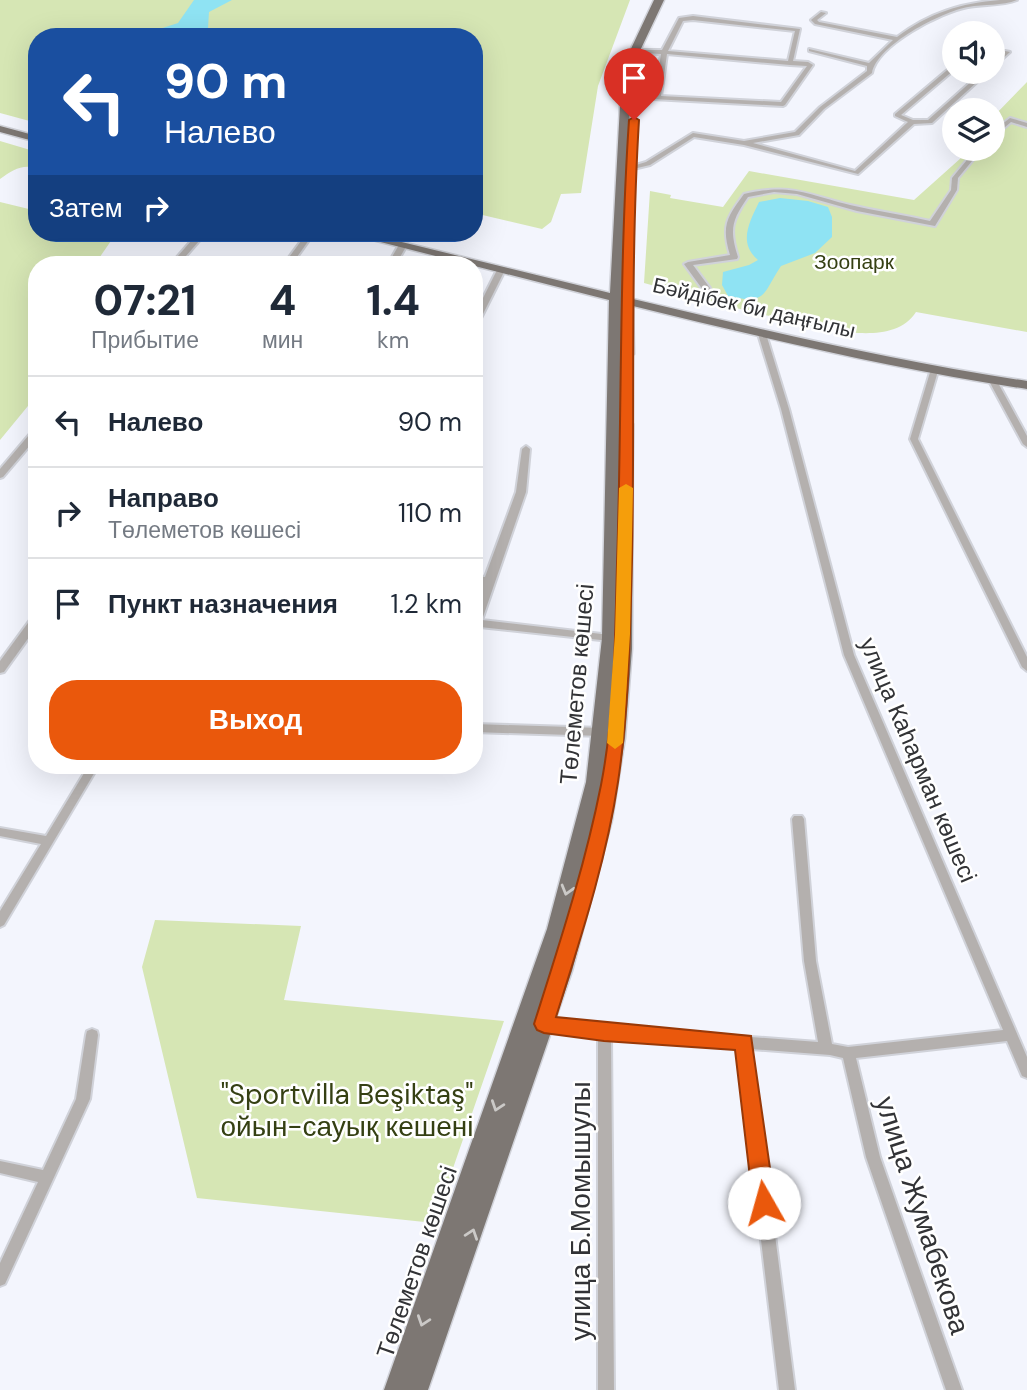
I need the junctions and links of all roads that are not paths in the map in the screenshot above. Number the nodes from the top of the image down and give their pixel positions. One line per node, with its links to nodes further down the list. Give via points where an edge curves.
1 (659, 0): 38 (main road, Төлеметов көшесі, via 628,76)
2 (667, 0): 7 (main road, Төлеметов көшесі)
3 (1014, 0): 5 (street, via 960,6)
4 (823, 13): 5 (street, via 814,20 817,23)
5 (898, 38): 10 (street)
6 (811, 50): 10 (street)
7 (644, 51): 8 (street); 13 (main road, Төлеметов көшесі)
8 (664, 52): 9 (street); 9 (street, via 681,19 693,18 798,30); 14 (street)
9 (790, 63): 14 (street, via 810,65 777,106)
10 (870, 65): 21 (street, via 870,72 822,108 797,134)
11 (942, 76): 15 (street, via 897,115)
12 (972, 84): 15 (street, via 930,122)
13 (636, 97): 14 (street); 24 (main road, Төлеметов көшесі)
14 (658, 98)
15 (912, 122): 21 (street, via 856,173)
16 (1005, 124): 17 (street, via 1010,120)
17 (1027, 125)
18 (0, 129): 19 (main road)
19 (28, 137)
20 (0, 139): 22 (main road)
21 (744, 143): 24 (street, via 693,135 648,164)
22 (28, 147)
23 (969, 161): 37 (street, via 955,178 954,190 932,224 799,190 769,189 746,195 728,221 734,257 688,264)
24 (629, 168): 38 (main road, Төлеметов көшесі)
25 (194, 242): 30 (street)
26 (390, 242): 28 (main road, Бәйдібек би даңғылы)
27 (419, 242): 29 (main road, Бәйдібек би даңғылы)
28 (403, 245): 29 (main road, Бәйдібек би даңғылы); 31 (street)
29 (449, 252): 32 (main road, Бәйдібек би даңғылы); 33 (main road, Бәйдібек би даңғылы)
30 (182, 256)
31 (397, 256)
32 (461, 256)
33 (463, 256)
34 (483, 262): 38 (main road, Бәйдібек би даңғылы)
35 (483, 264): 36 (main road, Бәйдібек би даңғылы)
36 (501, 270): 38 (main road, Бәйдібек би даңғылы); 39 (street)
37 (706, 288)
38 (622, 302): 40 (main road, Бәйдібек би даңғылы); 40 (main road, via 645,314); 43 (main road, Бәйдібек би даңғылы); 55 (main road, Төлеметов көшесі); 65 (main road, Төлеметов көшесі, via 623,634 610,784 573,931)
39 (483, 306)
40 (673, 312): 41 (main road, Бәйдібек би даңғылы)
41 (762, 334): 42 (main road, Бәйдібек би даңғылы); 68 (street, улица Каһарман көшесі, via 849,655)
42 (934, 371): 44 (main road, Бәйдібек би даңғылы); 56 (street, via 914,439)
43 (1027, 377)
44 (993, 381): 45 (main road, Бәйдібек би даңғылы); 47 (street)
45 (1027, 386)
46 (28, 442): 49 (street)
47 (1027, 444)
48 (526, 449): 51 (street, via 521,492)
49 (0, 475)
50 (483, 580): 51 (street)
51 (489, 581): 52 (street)
52 (483, 600)
53 (483, 627): 55 (street)
54 (28, 630): 57 (street)
55 (610, 638): 59 (main road, Төлеметов көшесі)
56 (1027, 667)
57 (0, 669)
58 (483, 728): 59 (street)
59 (602, 732): 65 (main road, Төлеметов көшесі, one-way to 65, via 595,782)
60 (89, 774): 63 (street)
61 (798, 819): 70 (street, via 810,961)
62 (0, 832): 63 (street)
63 (49, 841): 64 (street)
64 (0, 922)
65 (535, 1023): 66 (street); 76 (main road, Төлеметов көшесі, one-way to 76); 77 (main road, Төлеметов көшесі, one-way to 65)
66 (604, 1032): 69 (street); 78 (street, улица Б.Момышулы)
67 (92, 1035): 74 (street, via 83,1099)
68 (1011, 1035): 71 (street); 72 (street, улица Каһарман көшесі)
69 (744, 1042): 70 (street); 79 (street)
70 (826, 1048): 71 (street)
71 (848, 1054): 80 (street, улица Жумабекова, via 873,1157)
72 (1027, 1072)
73 (0, 1167): 74 (street)
74 (48, 1178): 75 (street)
75 (0, 1279)
76 (397, 1390)
77 (415, 1390)
78 (606, 1390)
79 (787, 1390)
80 (954, 1390)

